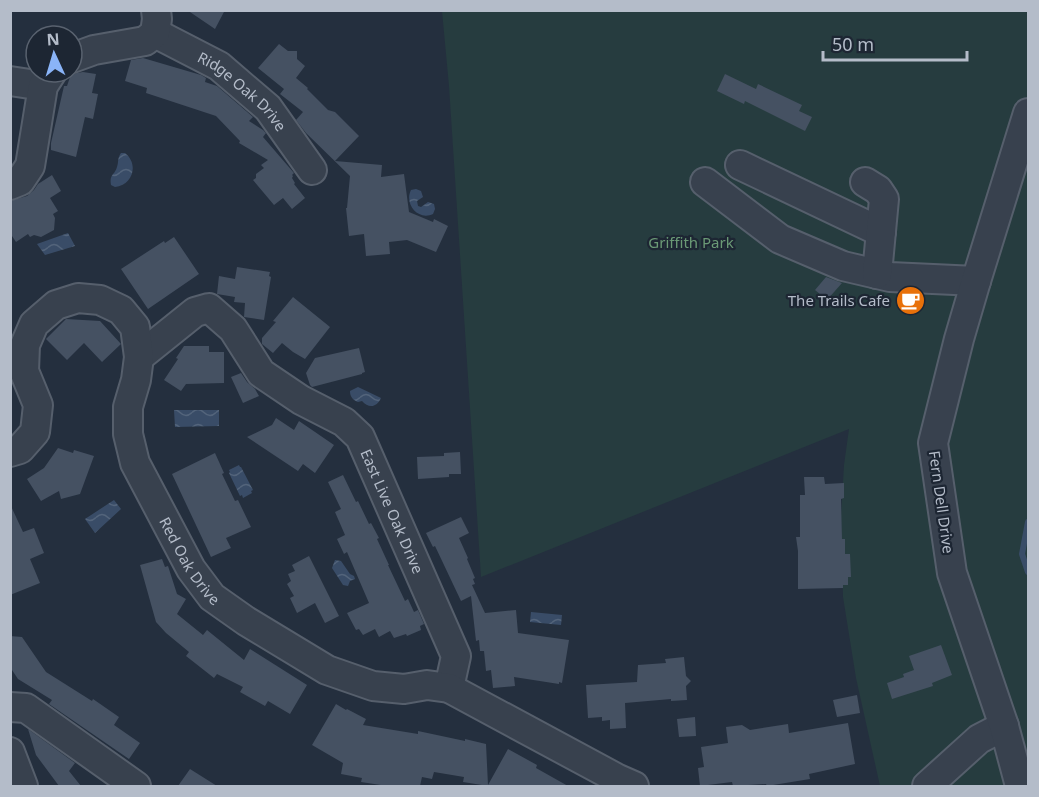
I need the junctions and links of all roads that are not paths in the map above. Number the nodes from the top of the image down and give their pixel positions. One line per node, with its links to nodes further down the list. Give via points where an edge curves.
1 (156, 22): 2 (street, via 144,41); 6 (street, Ridge Oak Drive, via 219,66 268,108)
2 (84, 54)
3 (47, 84): 9 (street, via 30,166 20,181)
4 (1029, 113): 12 (street, Fern Dell Drive)
5 (740, 165): 10 (street)
6 (312, 170)
7 (705, 182): 11 (street, via 780,239 843,266)
8 (865, 182): 10 (street, via 884,199)
9 (10, 185)
10 (881, 232): 11 (street)
11 (877, 274): 12 (street)
12 (976, 281): 17 (street, Fern Dell Drive, via 933,443 952,573)
13 (139, 357): 14 (street, Red Oak Drive, via 135,327 122,310 100,300 78,298 56,305 34,324 25,345 24,370 38,405 34,432 20,449); 15 (street, Red Oak Drive, via 128,407 135,463 191,569 212,597 327,670 373,687); 15 (street, East Live Oak Drive, via 195,312 209,308 233,329 261,373 344,422 360,437 456,656)
14 (10, 452)
15 (449, 688): 22 (street, Red Oak Drive)
16 (10, 707): 21 (street, via 26,708)
17 (1004, 726): 19 (street, Fern Dell Drive); 23 (street, via 979,739)
18 (10, 752): 20 (street)
19 (1018, 779)
20 (23, 786)
21 (136, 786)
22 (634, 786)
23 (927, 786)

